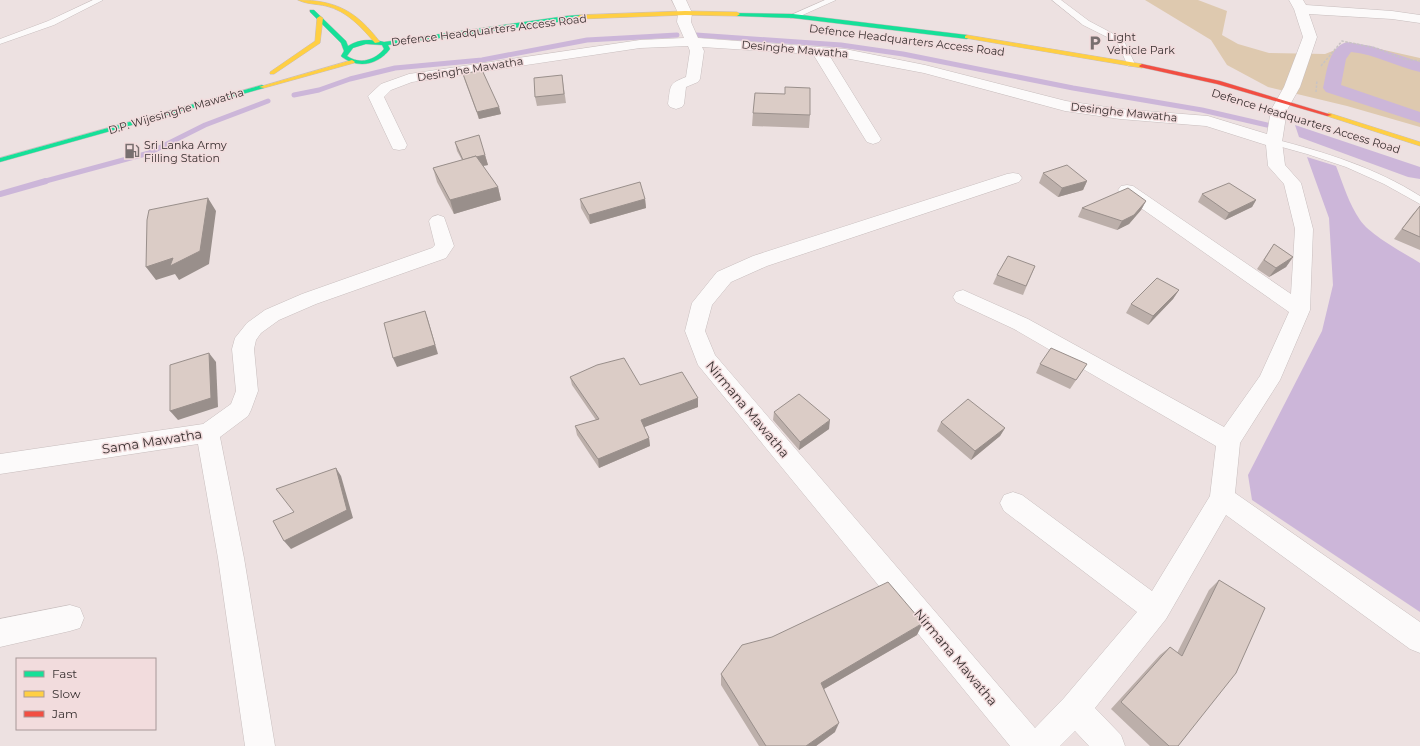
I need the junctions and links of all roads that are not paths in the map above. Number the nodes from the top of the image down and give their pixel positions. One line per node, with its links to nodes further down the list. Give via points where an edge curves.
1 (99, 0): 17 (lane, via 51,23)
2 (302, 0): 8 (main road); 19 (main road, via 336,6 351,14)
3 (678, 0): 9 (street)
4 (832, 0): 7 (lane)
5 (1056, 0): 25 (lane, via 1086,23 1120,41)
6 (1299, 5): 10 (street); 28 (street, via 1310,37 1292,87)
7 (793, 16): 9 (main road, Defence Headquarters Access Road); 25 (main road, Defence Headquarters Access Road, via 998,41)
8 (320, 18): 21 (main road, via 344,42); 26 (main road, via 318,42 294,60 268,74)
9 (684, 18): 11 (main road, Defence Headquarters Access Road); 13 (main road, Defence Headquarters Access Road); 18 (street); 19 (main road, Defence Headquarters Access Road, via 566,18)
10 (1420, 19)
11 (699, 23)
12 (769, 24): 15 (main road, Defence Headquarters Access Road)
13 (612, 25)
14 (544, 30): 16 (main road, Defence Headquarters Access Road)
15 (839, 31)
16 (475, 40)
17 (0, 42)
18 (693, 42): 20 (street, Desinghe Mawatha); 27 (street, via 697,51 693,79 679,85); 32 (street, Desinghe Mawatha, via 640,44 409,78 386,87 376,96)
19 (380, 43): 21 (main road, Defence Headquarters Access Road, via 363,42); 23 (main road, via 387,49)
20 (818, 50): 29 (street); 30 (street, Desinghe Mawatha, via 925,69 1065,106 1120,114 1208,121)
21 (342, 53): 24 (main road)
22 (398, 53): 23 (main road, Defence Headquarters Access Road)
23 (383, 56): 24 (main road, Defence Headquarters Access Road, via 371,61)
24 (352, 62): 33 (main road, D.P. Wijesinghe Mawatha)
25 (1131, 64): 28 (main road, Defence Headquarters Access Road, via 1218,82)
26 (301, 65)
27 (676, 104)
28 (1280, 107): 30 (street); 31 (main road, Defence Headquarters Access Road)
29 (873, 139)
30 (1274, 142): 36 (lane, via 1307,150 1353,167 1405,190); 39 (street, via 1277,166 1292,183 1304,229)
31 (1420, 144)
32 (400, 145)
33 (0, 160)
34 (1013, 178): 51 (street, Nirmana Mawatha, via 760,261 724,278 702,303 695,331 706,359)
35 (1128, 190): 39 (street)
36 (1420, 201)
37 (438, 221): 40 (street, Sama Mawatha, via 444,246 439,254 272,314 254,328 246,338 243,349 247,391 240,410)
38 (963, 297): 41 (street, via 1022,324)
39 (1300, 310): 41 (street, via 1269,380)
40 (208, 433): 42 (street, Sama Mawatha); 50 (street, via 231,558)
41 (1228, 441): 43 (street)
42 (0, 464)
43 (1222, 498): 45 (street); 48 (street)
44 (1013, 503): 45 (street)
45 (1156, 610): 49 (street)
46 (70, 618): 47 (street)
47 (0, 633)
48 (1420, 639)
49 (1075, 709): 52 (street); 53 (street)
50 (260, 746)
51 (1030, 746)
52 (1038, 746)
53 (1110, 746)

